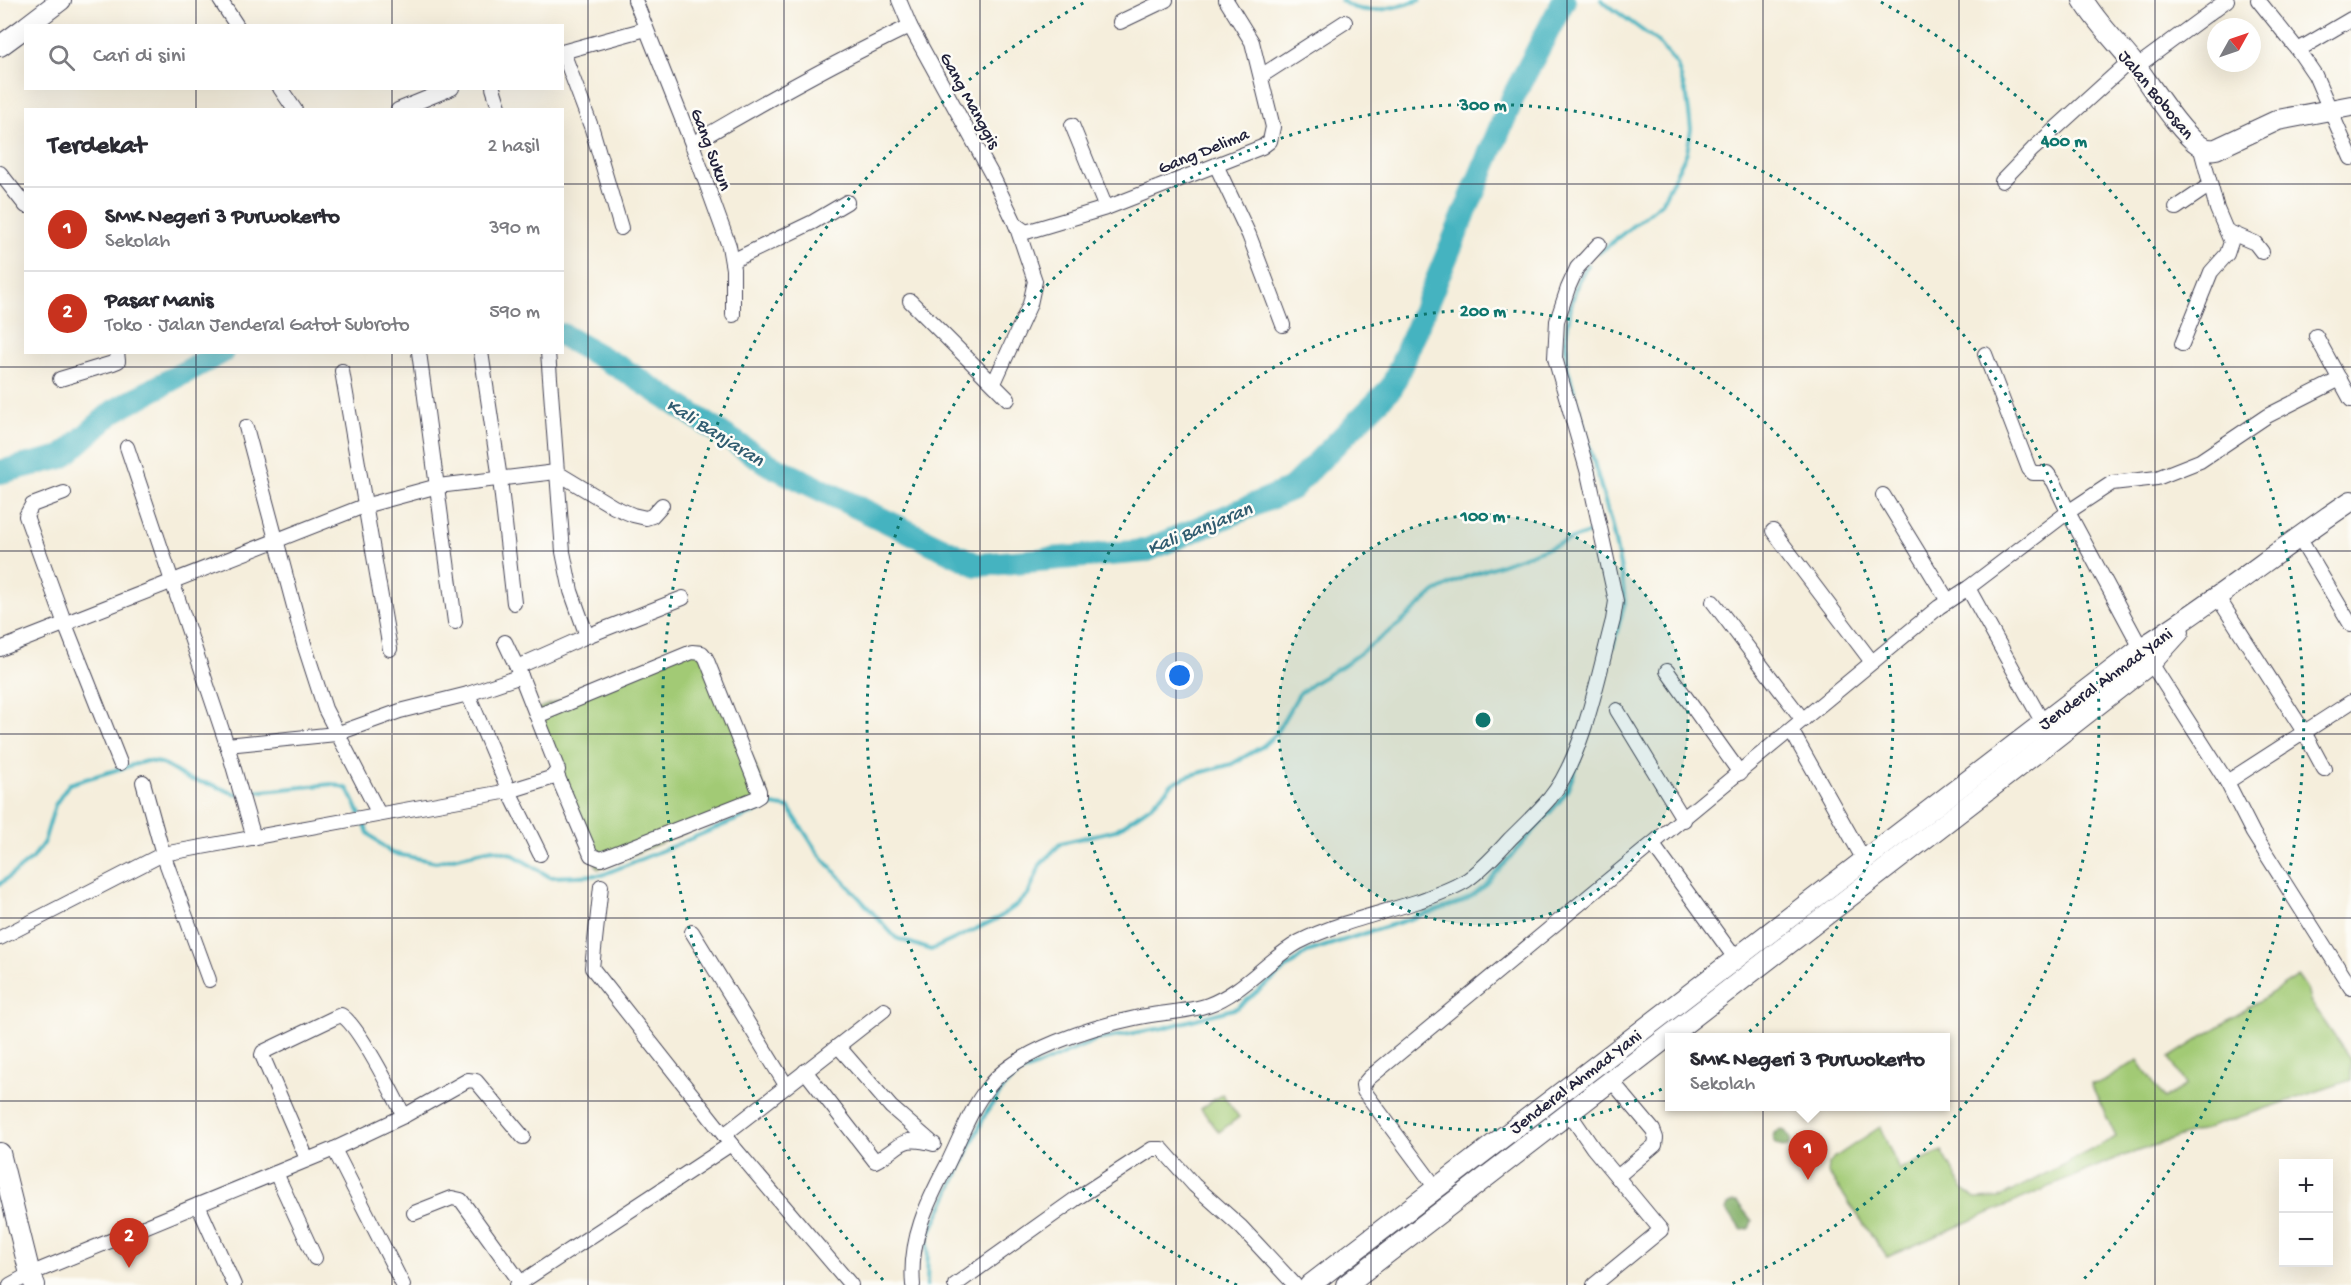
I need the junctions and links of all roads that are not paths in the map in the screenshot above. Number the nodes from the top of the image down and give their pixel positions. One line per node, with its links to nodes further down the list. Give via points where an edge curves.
1 (61, 0): 13 (main road)
2 (220, 0): 14 (street)
3 (635, 0): 17 (street, Gang Sukun)
4 (898, 0): 15 (street, Gang Manggis)
5 (1166, 0): 11 (street)
6 (1226, 0): 23 (street, Gang Delima, via 1252,42)
7 (2083, 0): 22 (main road, Jalan Bobosan)
8 (2227, 0): 22 (street)
9 (2258, 0): 19 (street)
10 (2351, 19): 19 (street)
11 (1120, 22)
12 (1345, 22): 23 (street)
13 (29, 24)
14 (236, 24)
15 (910, 26): 33 (street, via 805,79); 44 (street, Gang Manggis)
16 (24, 28): 18 (main road)
17 (646, 28): 20 (street); 33 (street, Gang Sukun)
18 (0, 46)
19 (2298, 50): 31 (street, via 2315,75)
20 (564, 52)
21 (564, 55): 45 (street, via 592,129)
22 (2134, 64): 34 (main road, Jalan Bobosan); 38 (street, via 2033,148)
23 (1261, 76): 36 (street, Gang Delima, via 1273,127 1269,141)
24 (281, 90): 28 (street)
25 (494, 90): 30 (street)
26 (436, 92): 29 (street)
27 (2351, 106): 31 (main road, Jalan Bobosan)
28 (294, 108)
29 (402, 108)
30 (499, 108)
31 (2329, 109): 34 (main road, Jalan Bobosan, via 2278,120 2210,150); 35 (street)
32 (1072, 125): 42 (street)
33 (692, 144): 49 (street, Gang Sukun)
34 (2200, 146): 39 (street)
35 (2351, 158)
36 (1216, 165): 42 (street, Gang Delima); 52 (street, via 1249,235)
37 (0, 173): 41 (street)
38 (2002, 181)
39 (2210, 185): 43 (street); 46 (street)
40 (847, 202): 49 (street)
41 (24, 203)
42 (1106, 208): 44 (street, Gang Delima, via 1033,232 1026,232)
43 (2176, 208)
44 (1015, 221): 63 (street, Gang Manggis, via 1035,281 1030,304)
45 (621, 228)
46 (2227, 231): 48 (street, via 2255,243); 54 (street, via 2227,254 2211,272)
47 (1599, 244): 144 (street, via 1577,268 1568,288 1557,321 1555,358 1588,473 1616,601 1578,743 1550,797 1465,881 1299,942 1233,992 1207,1005 1101,1025 1036,1051 990,1085)
48 (2262, 252)
49 (732, 261): 51 (street, Gang Sukun)
50 (910, 301): 63 (street)
51 (733, 315)
52 (1283, 325)
53 (2316, 336): 62 (street)
54 (2182, 344)
55 (117, 354): 61 (street, via 118,361)
56 (419, 354): 70 (street)
57 (481, 354): 69 (street)
58 (548, 354): 68 (street)
59 (1985, 354): 76 (street, via 2029,469 2050,475)
60 (342, 371): 75 (street)
61 (60, 379)
62 (2340, 379): 65 (street); 76 (street, via 2267,416 2200,461 2157,478 2112,483)
63 (994, 383): 64 (street)
64 (1008, 399)
65 (2351, 400)
66 (246, 427): 79 (street)
67 (127, 447): 80 (street)
68 (556, 472): 69 (street); 74 (street, via 633,515 652,516); 90 (street, via 563,552 571,591)
69 (500, 479): 70 (street); 86 (street)
70 (438, 486): 75 (street); 87 (street)
71 (64, 493): 88 (street, via 32,506 26,516)
72 (1883, 495): 84 (street)
73 (2351, 501): 78 (main road, Jenderal Ahmad Yani)
74 (662, 505)
75 (364, 506): 79 (street); 93 (street)
76 (2068, 512): 81 (street); 94 (street)
77 (1773, 531): 95 (street)
78 (2298, 536): 82 (main road, Jenderal Ahmad Yani); 89 (street)
79 (277, 542): 80 (street); 106 (street, via 304,644)
80 (171, 582): 88 (street); 107 (street)
81 (1968, 588): 84 (street); 103 (street)
82 (2217, 596): 94 (main road, Jenderal Ahmad Yani, via 2189,618 2172,641); 105 (street)
83 (683, 598): 90 (street)
84 (1948, 601): 95 (street)
85 (1713, 602): 102 (street)
86 (514, 603)
87 (455, 622)
88 (65, 624): 92 (street); 108 (street)
89 (2351, 625)
90 (587, 636): 97 (street)
91 (505, 642): 97 (street)
92 (0, 649)
93 (390, 649)
94 (2146, 655): 103 (main road, Jenderal Ahmad Yani); 113 (street); 129 (main road, Jenderal Ahmad Yani)
95 (1872, 662): 102 (street)
96 (1667, 671): 110 (street)
97 (519, 672): 98 (street); 101 (street)
98 (468, 694): 106 (street, via 400,711); 114 (street)
99 (2351, 702): 105 (street)
100 (1617, 710): 116 (street)
101 (537, 716): 111 (street, via 558,770); 111 (street, via 692,652 702,653 759,796 601,859 591,855)
102 (1803, 720): 104 (street)
103 (2043, 723): 121 (main road, Jenderal Ahmad Yani)
104 (1791, 730): 110 (street); 121 (street)
105 (2304, 732): 109 (street); 113 (street)
106 (336, 734): 107 (street); 115 (street)
107 (227, 745): 117 (street)
108 (120, 763)
109 (2324, 769)
110 (1740, 772): 116 (street)
111 (556, 774): 114 (street)
112 (143, 782): 119 (street)
113 (2227, 782): 127 (street, via 2253,833)
114 (509, 791): 115 (street); 120 (street)
115 (377, 815): 117 (street)
116 (1684, 820): 118 (street)
117 (254, 838): 119 (street)
118 (1653, 845): 125 (street); 150 (street, via 1364,1085 1364,1091)
119 (163, 854): 124 (street); 126 (street)
120 (540, 854)
121 (1864, 860): 125 (main road, Jenderal Ahmad Yani)
122 (601, 886): 140 (street, via 592,968)
123 (692, 932): 136 (street)
124 (0, 938)
125 (1735, 958): 132 (main road, Jenderal Ahmad Yani)
126 (209, 980)
127 (2351, 988)
128 (884, 1010): 131 (street)
129 (1670, 1033)
130 (1665, 1037): 133 (main road, Jenderal Ahmad Yani)
131 (838, 1046): 134 (street); 141 (street, via 891,1107)
132 (1621, 1046): 133 (main road); 146 (main road, Jenderal Ahmad Yani)
133 (1634, 1062): 135 (main road, Jenderal Ahmad Yani)
134 (805, 1071): 136 (street); 141 (street, via 875,1161 909,1140)
135 (1611, 1080): 137 (main road, Jenderal Ahmad Yani); 148 (street, via 1656,1138 1654,1145)
136 (786, 1085): 140 (street)
137 (1569, 1113): 148 (street); 149 (main road, Jenderal Ahmad Yani)
138 (404, 1116): 139 (street, via 471,1079); 142 (street); 145 (street, via 348,1021 341,1015 334,1018 262,1055)
139 (523, 1137)
140 (728, 1139): 155 (street); 159 (street)
141 (934, 1144): 144 (street)
142 (334, 1149): 145 (street); 158 (street)
143 (0, 1153): 154 (main road)
144 (952, 1155): 160 (street, via 920,1222)
145 (307, 1159): 147 (street)
146 (1468, 1163): 149 (main road); 150 (main road, Jenderal Ahmad Yani)
147 (276, 1173): 151 (street); 153 (street)
148 (1617, 1177): 165 (street, via 1661,1230)
149 (1481, 1180): 164 (main road, Jenderal Ahmad Yani)
150 (1436, 1188): 163 (main road, Jenderal Ahmad Yani)
151 (198, 1205): 154 (street); 157 (street)
152 (414, 1213): 155 (street, via 452,1198 461,1200)
153 (315, 1258)
154 (33, 1280): 156 (street)
155 (519, 1284)
156 (10, 1285)
157 (234, 1285)
158 (403, 1285)
159 (851, 1285)
160 (913, 1285)
161 (955, 1285): 162 (street, via 1074,1200 1158,1148)
162 (1295, 1285)
163 (1310, 1285)
164 (1346, 1285)
165 (1594, 1285)

